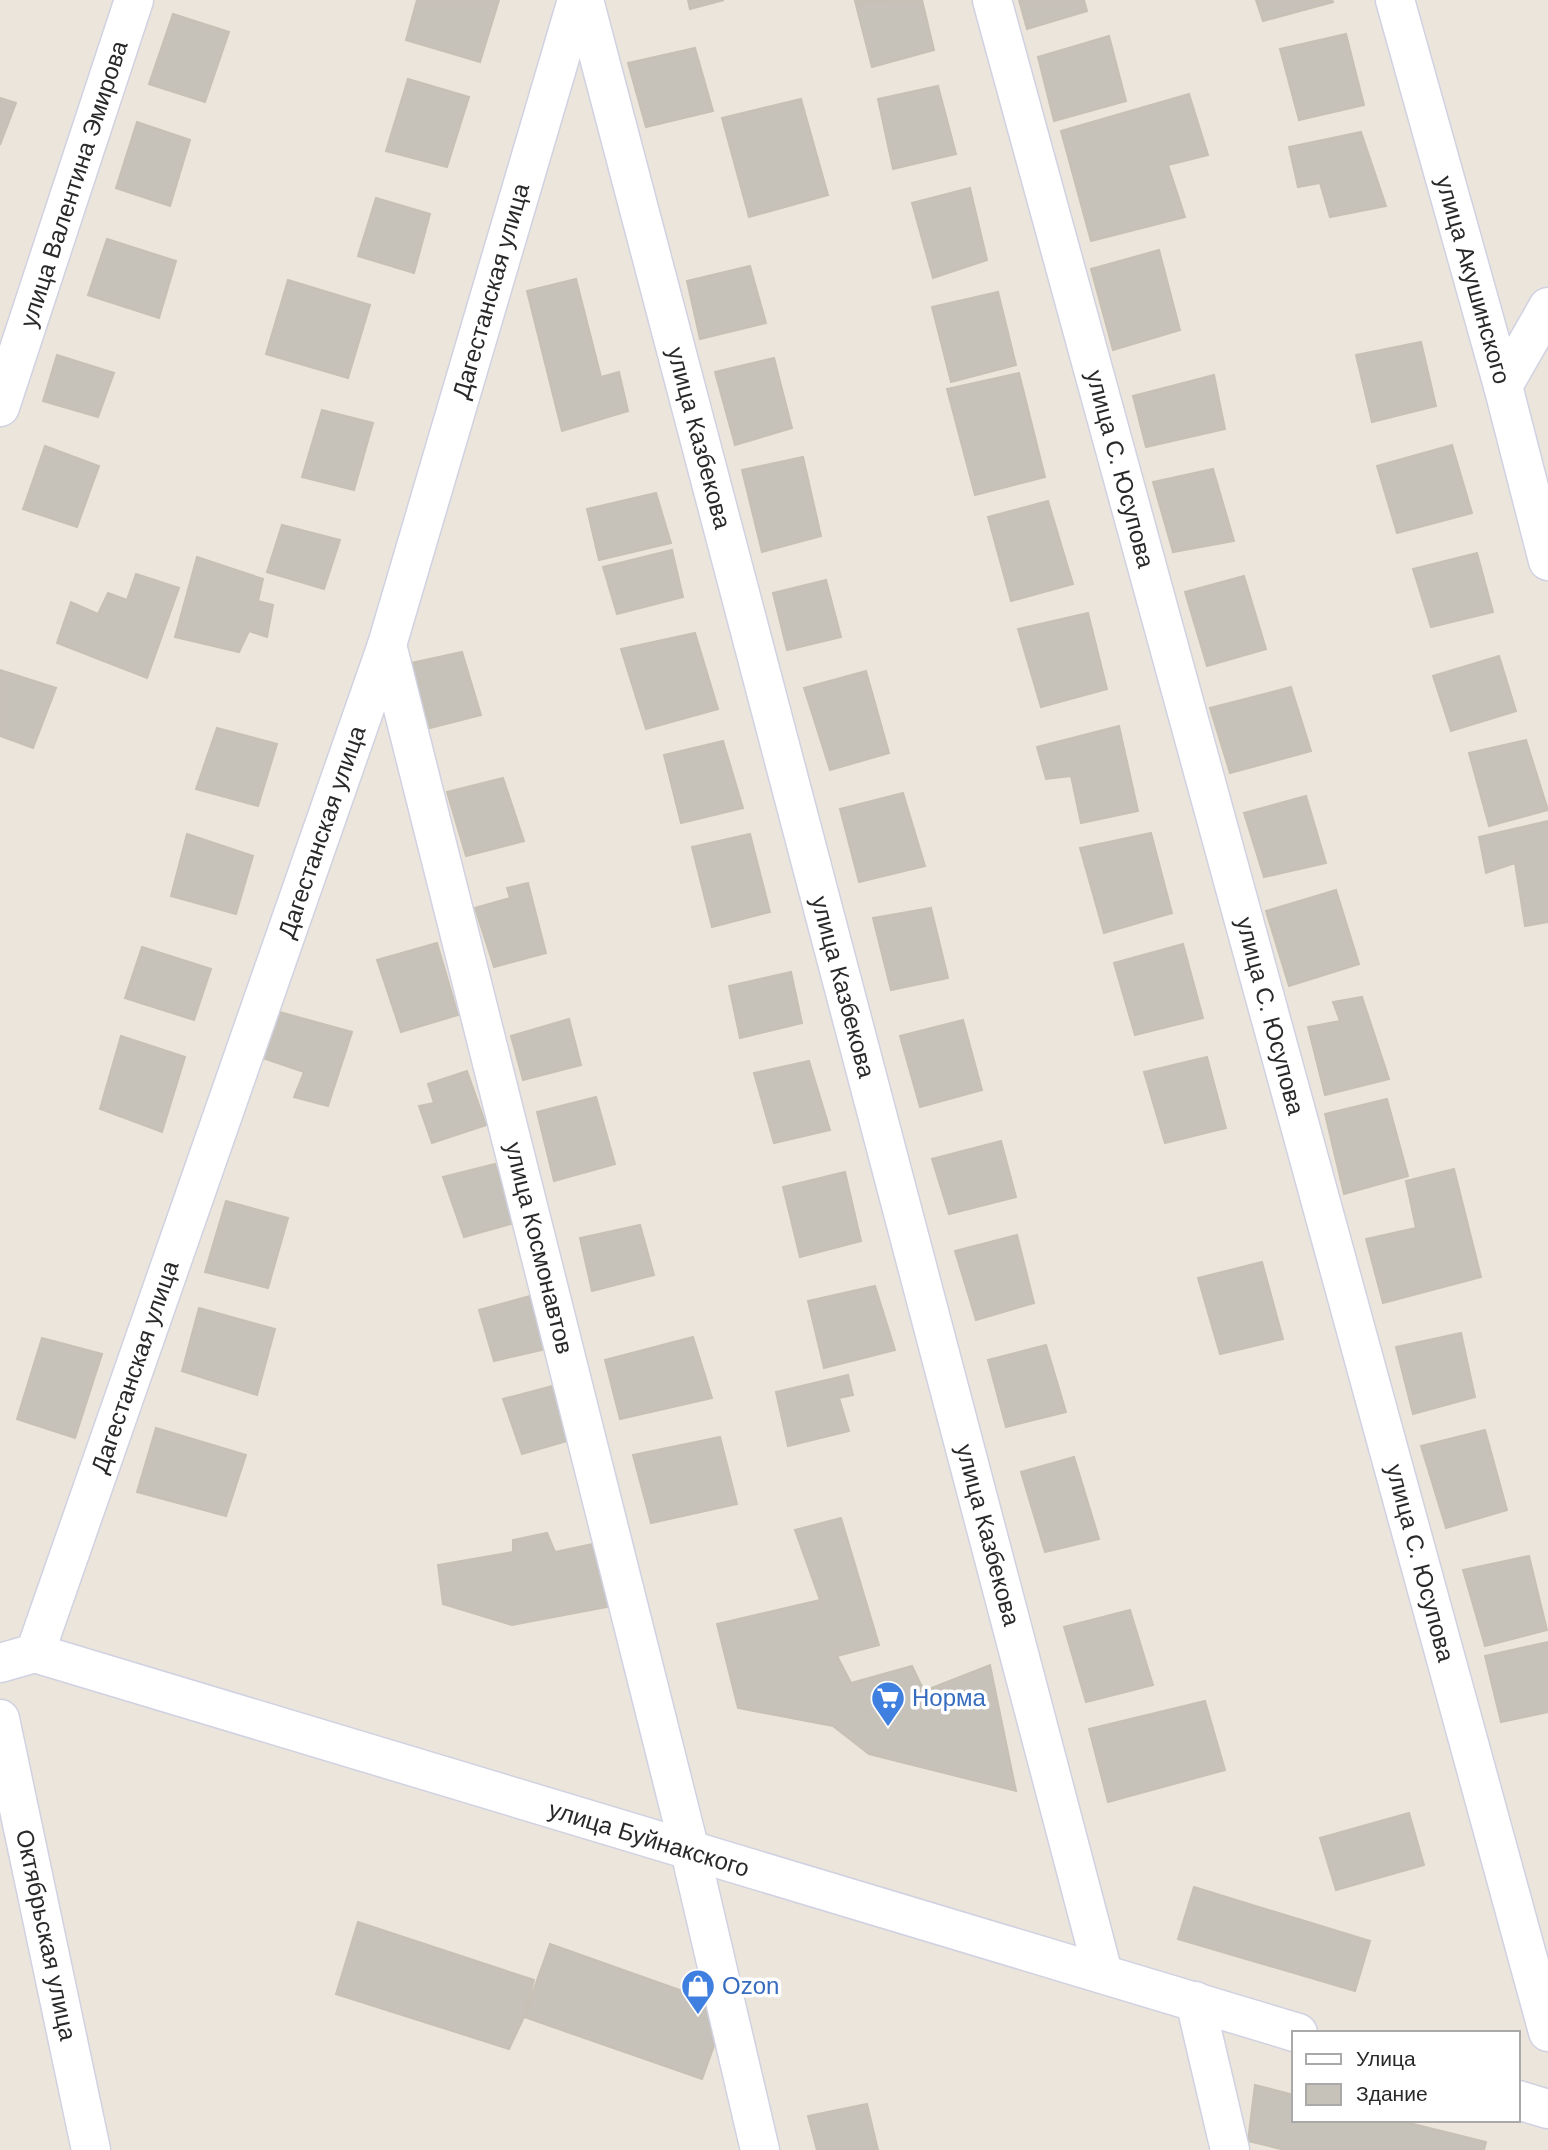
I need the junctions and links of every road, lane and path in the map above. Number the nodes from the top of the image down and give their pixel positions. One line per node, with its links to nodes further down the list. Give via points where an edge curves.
1 (134, 0): 8 (street, улица Валентина Эмирова)
2 (577, 0): 10 (street, Дагестанская улица)
3 (584, 0): 14 (street, улица Казбекова)
4 (992, 0): 17 (street, улица С. Юсупова)
5 (1395, 0): 7 (street, улица Акушинского)
6 (1548, 307): 7 (street)
7 (1503, 386): 9 (street, улица Акушинского)
8 (0, 407)
9 (1548, 561)
10 (387, 645): 11 (street, Дагестанская улица); 13 (street, улица Космонавтов)
11 (18, 1658): 13 (street, улица Буйнакского)
12 (0, 1719): 20 (street, Октябрьская улица)
13 (690, 1852): 14 (street, улица Буйнакского); 21 (street, улица Космонавтов)
14 (1103, 1973): 15 (street, улица Буйнакского)
15 (1195, 2001): 16 (street, улица Буйнакского); 22 (street)
16 (1292, 2031)
17 (1548, 2032)
18 (1520, 2101): 19 (street)
19 (1548, 2109)
20 (91, 2150)
21 (760, 2150)
22 (1230, 2150)

